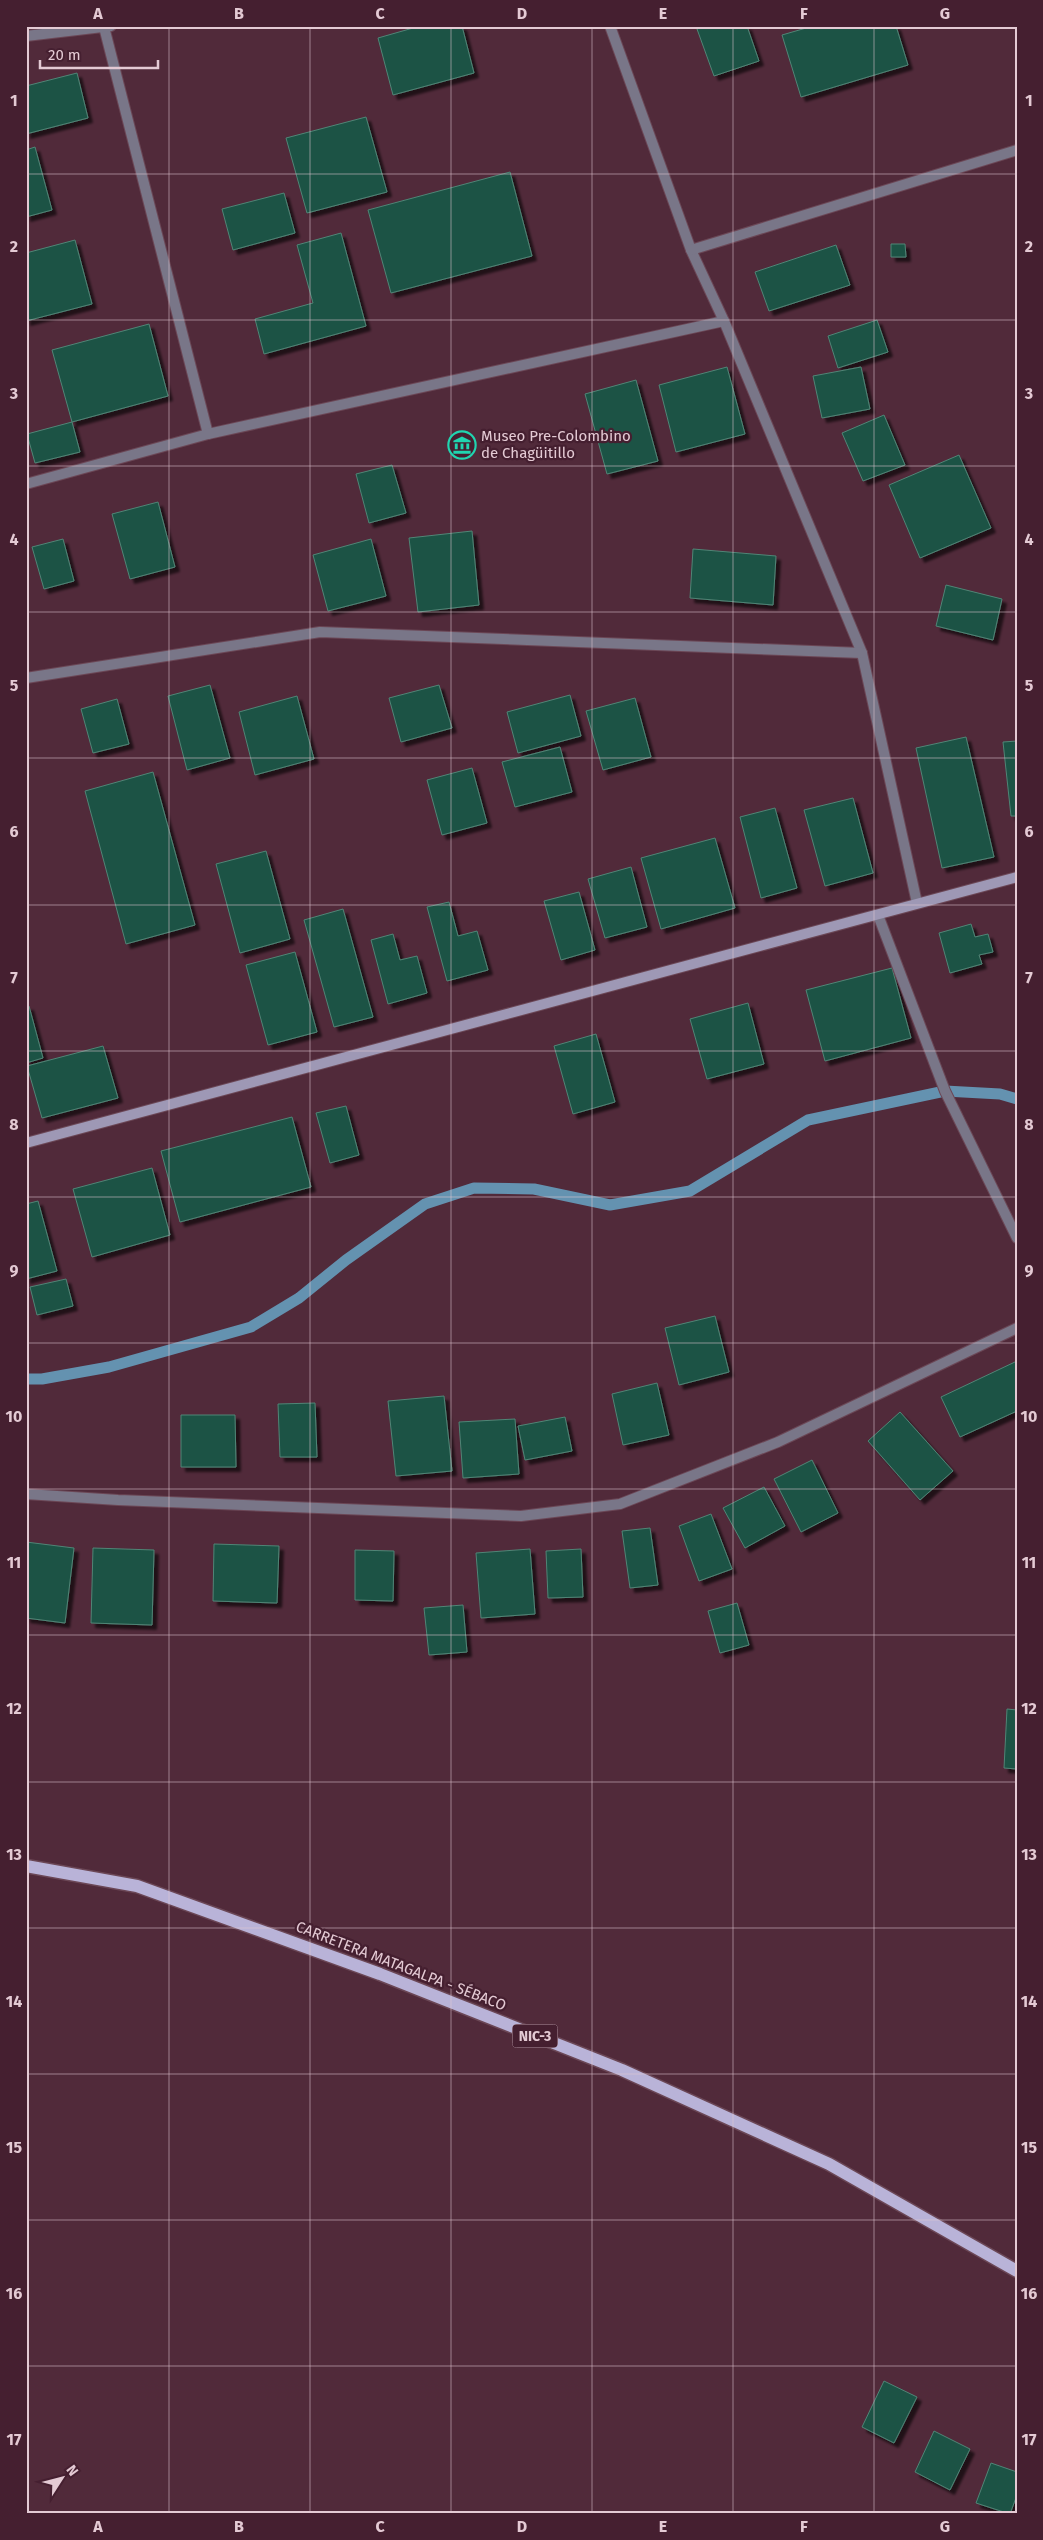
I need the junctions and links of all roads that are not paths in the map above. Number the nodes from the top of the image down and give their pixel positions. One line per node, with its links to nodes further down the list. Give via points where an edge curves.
1 (610, 26): 5 (street)
2 (107, 27): 3 (street); 7 (street)
3 (26, 36)
4 (1017, 150): 5 (street)
5 (691, 250): 6 (street)
6 (724, 321): 7 (street); 9 (street)
7 (208, 434): 8 (street)
8 (26, 484)
9 (862, 653): 10 (street, via 320,632); 12 (street)
10 (26, 678)
11 (1017, 877): 12 (street)
12 (917, 903): 13 (street)
13 (878, 915): 14 (street); 15 (street, via 946,1092)
14 (26, 1143)
15 (1017, 1238)
16 (1017, 1328): 17 (street, via 778,1442 620,1504 521,1516)
17 (26, 1494)
18 (26, 1866): 19 (main road, CARRETERA MATAGALPA - SÉBACO / NIC-3, via 137,1886 380,1974 622,2070 829,2164)
19 (1017, 2271)

